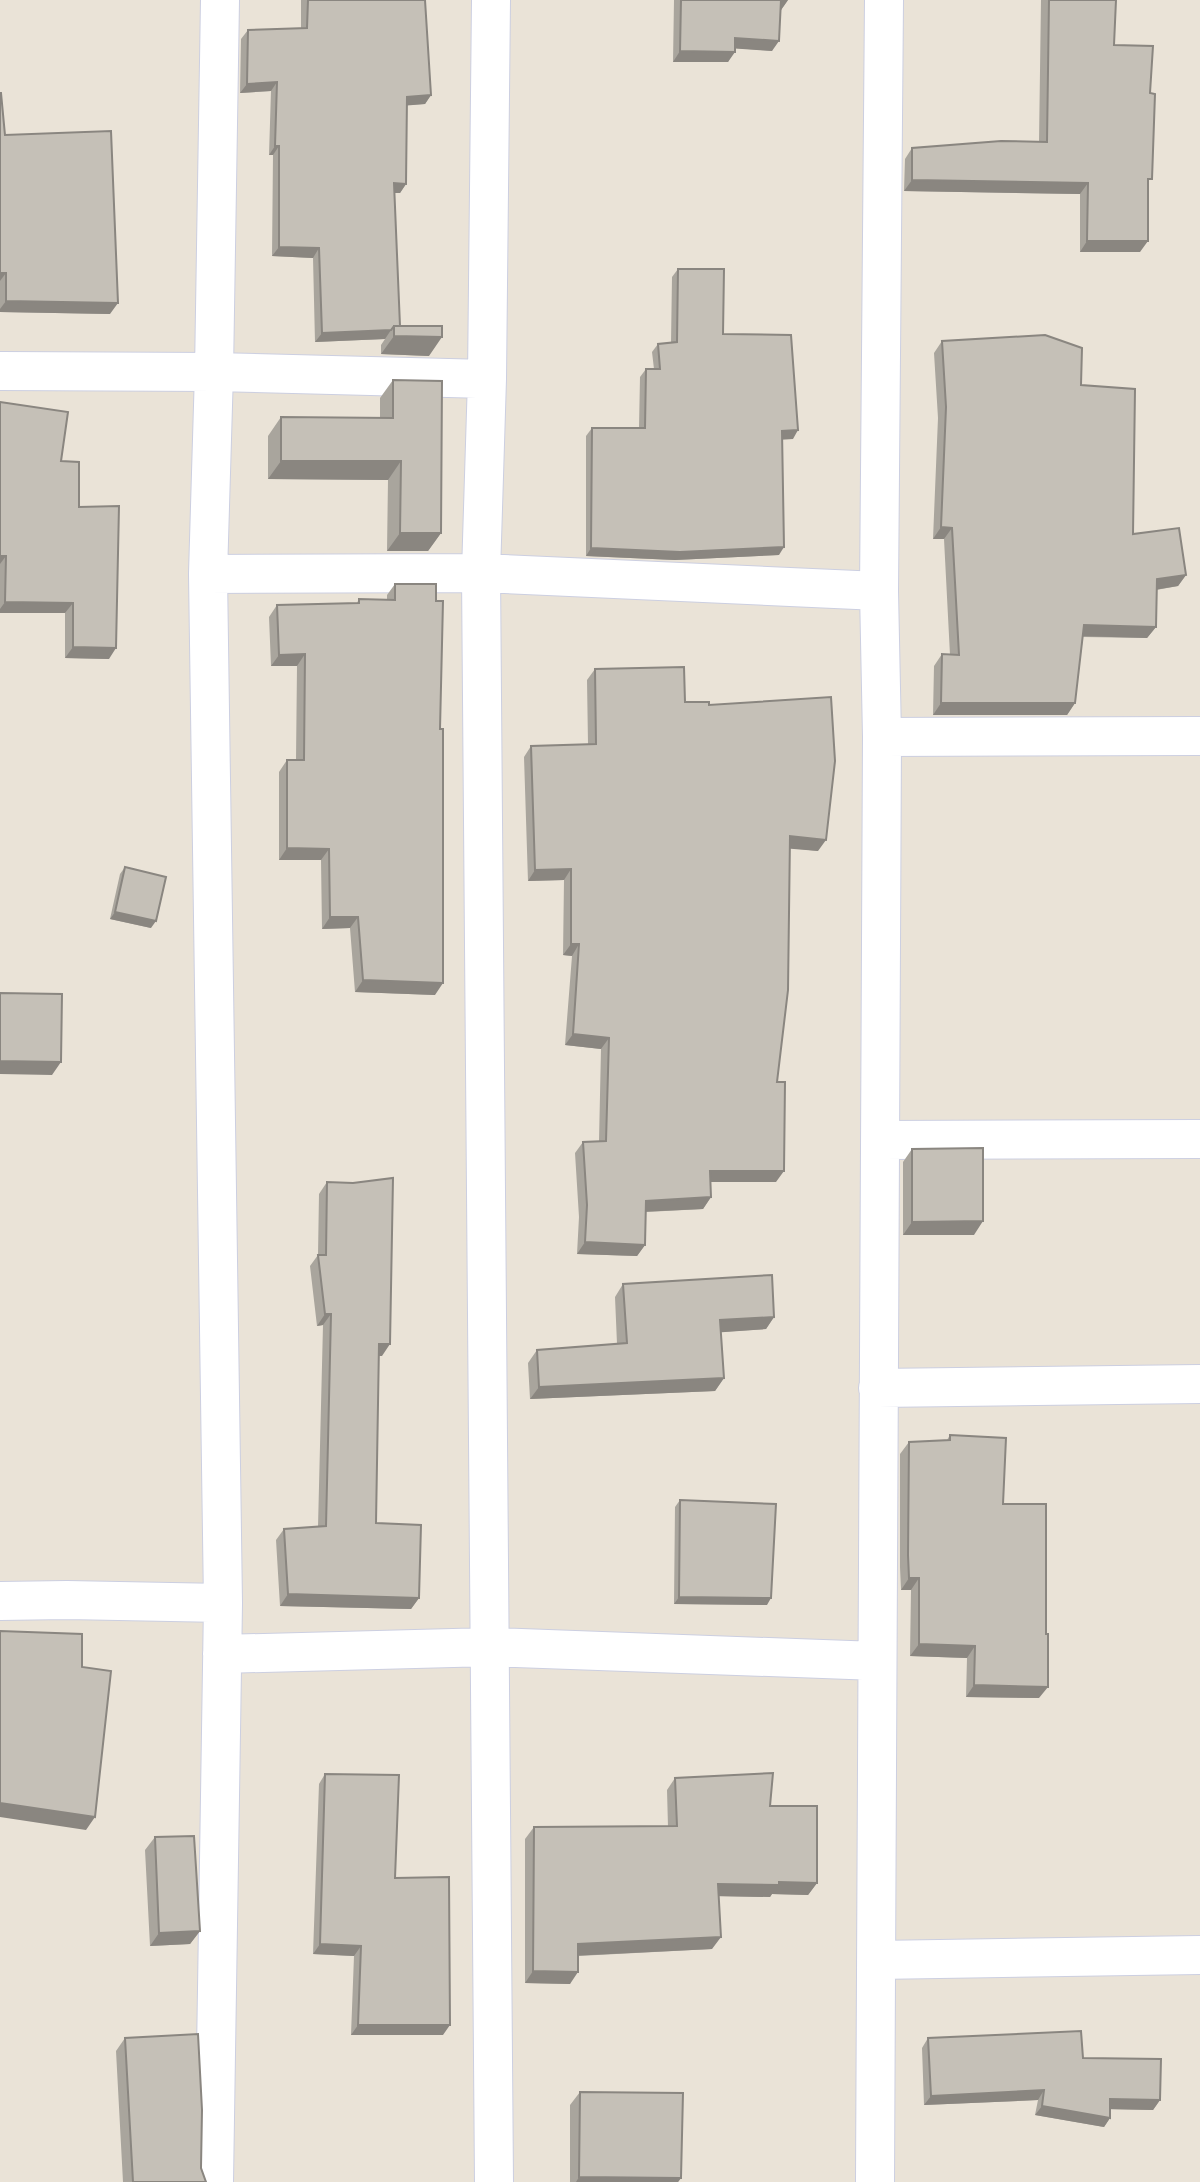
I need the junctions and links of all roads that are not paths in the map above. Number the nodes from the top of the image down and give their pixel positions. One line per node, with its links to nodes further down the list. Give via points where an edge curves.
1 (219, 0): 5 (street)
2 (491, 0): 6 (street)
3 (884, 0): 9 (street)
4 (0, 372): 5 (street)
5 (214, 372): 6 (street); 8 (street)
6 (487, 379): 7 (street)
7 (481, 573): 8 (street); 9 (street); 18 (street)
8 (208, 574): 17 (street)
9 (879, 591): 11 (street)
10 (1200, 736): 11 (street)
11 (882, 737): 13 (street)
12 (1200, 1139): 13 (street)
13 (880, 1140): 15 (street)
14 (1200, 1384): 15 (street)
15 (878, 1388): 20 (street)
16 (0, 1601): 17 (street)
17 (223, 1603): 19 (street)
18 (491, 1647): 19 (street); 20 (street); 24 (street)
19 (222, 1654): 23 (street)
20 (877, 1661): 22 (street)
21 (1200, 1955): 22 (street)
22 (876, 1959): 25 (street)
23 (214, 2182)
24 (494, 2182)
25 (875, 2182)

